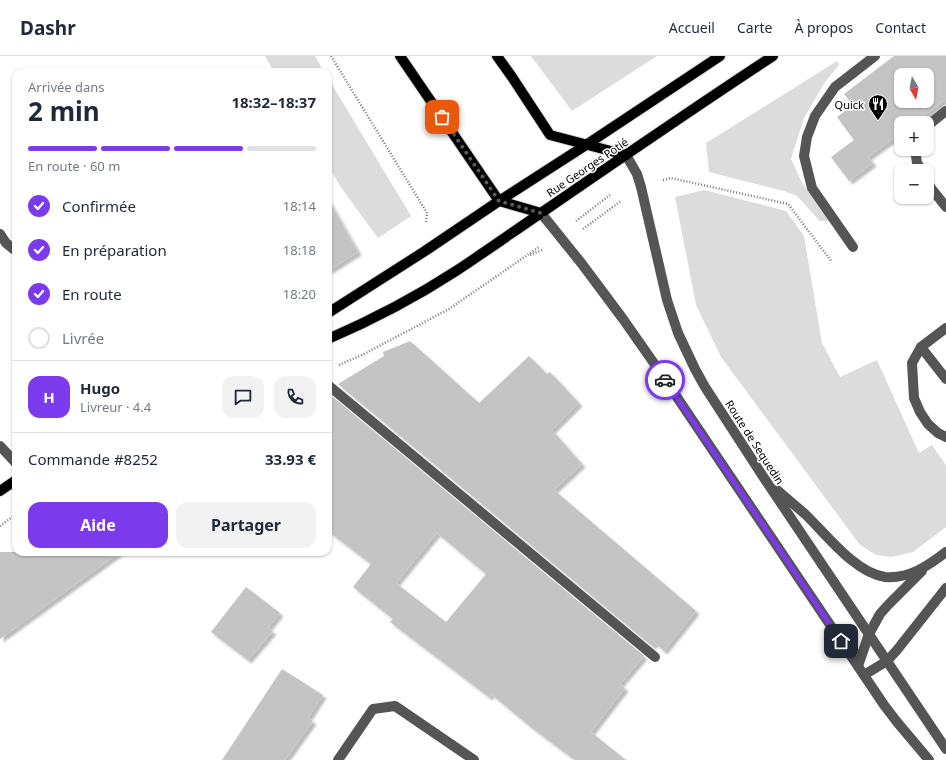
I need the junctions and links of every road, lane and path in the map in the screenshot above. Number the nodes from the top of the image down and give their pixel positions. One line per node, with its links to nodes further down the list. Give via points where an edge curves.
1 (331, 56): 16 (path)
2 (400, 56): 14 (main road)
3 (497, 56): 9 (main road, via 550,135)
4 (720, 56): 9 (main road, Rue Georges Potié)
5 (772, 56): 10 (main road, Rue Georges Potié)
6 (875, 56): 20 (street, via 835,87 815,116 807,137 804,156 812,188)
7 (946, 112): 8 (street)
8 (934, 121)
9 (586, 145): 10 (main road); 14 (main road, Rue Georges Potié)
10 (626, 155): 11 (street, Route de Sequedin); 17 (main road, Rue Georges Potié)
11 (638, 174): 12 (street, Route de Sequedin); 19 (path)
12 (641, 187): 19 (path); 22 (path, via 671,178 788,204); 33 (street, Route de Sequedin, via 667,300 678,333 694,369)
13 (934, 192): 15 (street)
14 (499, 201): 17 (main road); 23 (main road, Rue Georges Potié)
15 (946, 207)
16 (427, 213)
17 (541, 213): 19 (street); 25 (main road, Rue Georges Potié, via 415,296)
18 (0, 234): 21 (street)
19 (561, 238): 27 (path, via 524,256 449,309); 44 (street, via 658,369)
20 (853, 247)
21 (12, 248)
22 (832, 262)
23 (332, 310)
24 (946, 328): 26 (street)
25 (332, 337)
26 (922, 347): 28 (street); 30 (street, via 912,363 914,398 928,424)
27 (335, 367)
28 (946, 379)
29 (332, 388): 42 (street)
30 (946, 436)
31 (0, 446): 32 (street)
32 (12, 459)
33 (764, 478): 39 (street, via 805,514 838,549 866,570 876,575 894,577); 41 (street, Route de Sequedin)
34 (12, 483): 35 (main road)
35 (0, 491)
36 (12, 517): 37 (path)
37 (0, 526)
38 (946, 552): 39 (street)
39 (924, 568): 41 (street, via 880,614)
40 (946, 588): 43 (street)
41 (869, 634): 43 (street, Route de Sequedin); 44 (street)
42 (655, 657)
43 (887, 661): 45 (street); 46 (street, Route de Sequedin)
44 (858, 666): 45 (street)
45 (864, 675): 49 (street, via 897,722)
46 (946, 749)
47 (338, 760): 48 (street, via 373,709 395,706)
48 (474, 760)
49 (929, 760)

